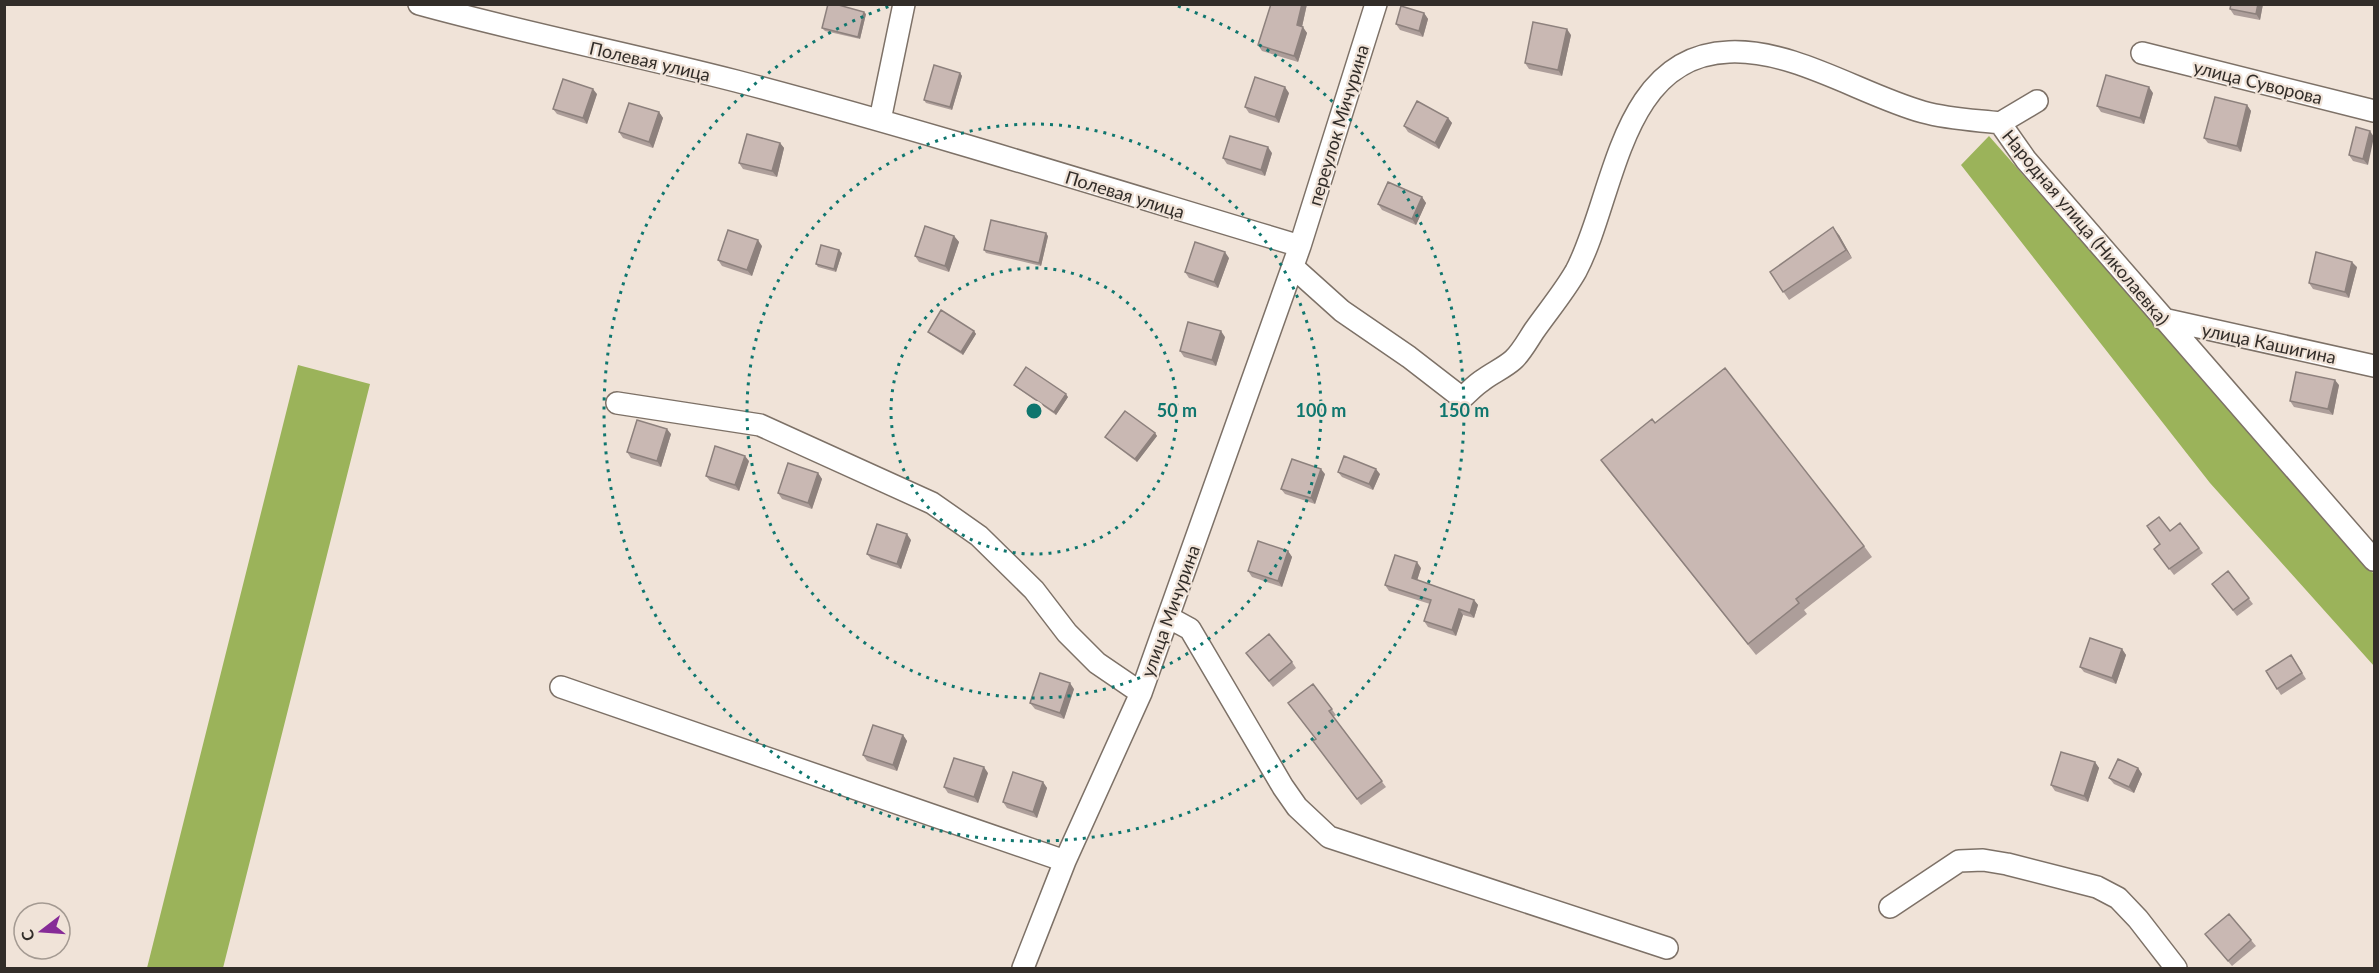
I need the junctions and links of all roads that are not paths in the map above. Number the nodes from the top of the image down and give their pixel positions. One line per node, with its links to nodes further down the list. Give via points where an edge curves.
1 (419, 4): 7 (street, Полевая улица)
2 (904, 4): 7 (street)
3 (1376, 4): 9 (street, переулок Мичурина)
4 (2142, 53): 6 (street, улица Суворова)
5 (2037, 101): 8 (street)
6 (2374, 111)
7 (880, 120): 9 (street, Полевая улица)
8 (2000, 123): 10 (street, Народная улица (Николаевка), via 1923,112 1768,55 1728,51 1687,60 1650,91 1633,120 1576,271 1514,359 1462,398 1342,311); 11 (street, Народная улица (Николаевка), via 2026,160)
9 (1300, 246): 10 (street, улица Мичурина)
10 (1293, 267): 15 (street, улица Мичурина)
11 (2163, 320): 12 (street, улица Кашигина); 14 (street, Народная улица (Николаевка))
12 (2374, 366)
13 (617, 403): 17 (street, via 760,425 932,503 979,536 1034,590 1067,633 1097,663)
14 (2374, 560)
15 (1168, 617): 17 (street, улица Мичурина); 20 (street, via 1190,629 1283,787 1297,807 1329,837)
16 (561, 687): 18 (street)
17 (1141, 693): 18 (street, улица Мичурина)
18 (1065, 861): 21 (street, улица Мичурина)
19 (1890, 907): 22 (street, via 1959,861 2007,864 2097,887 2118,898)
20 (1667, 948)
21 (1023, 969)
22 (2176, 969)

